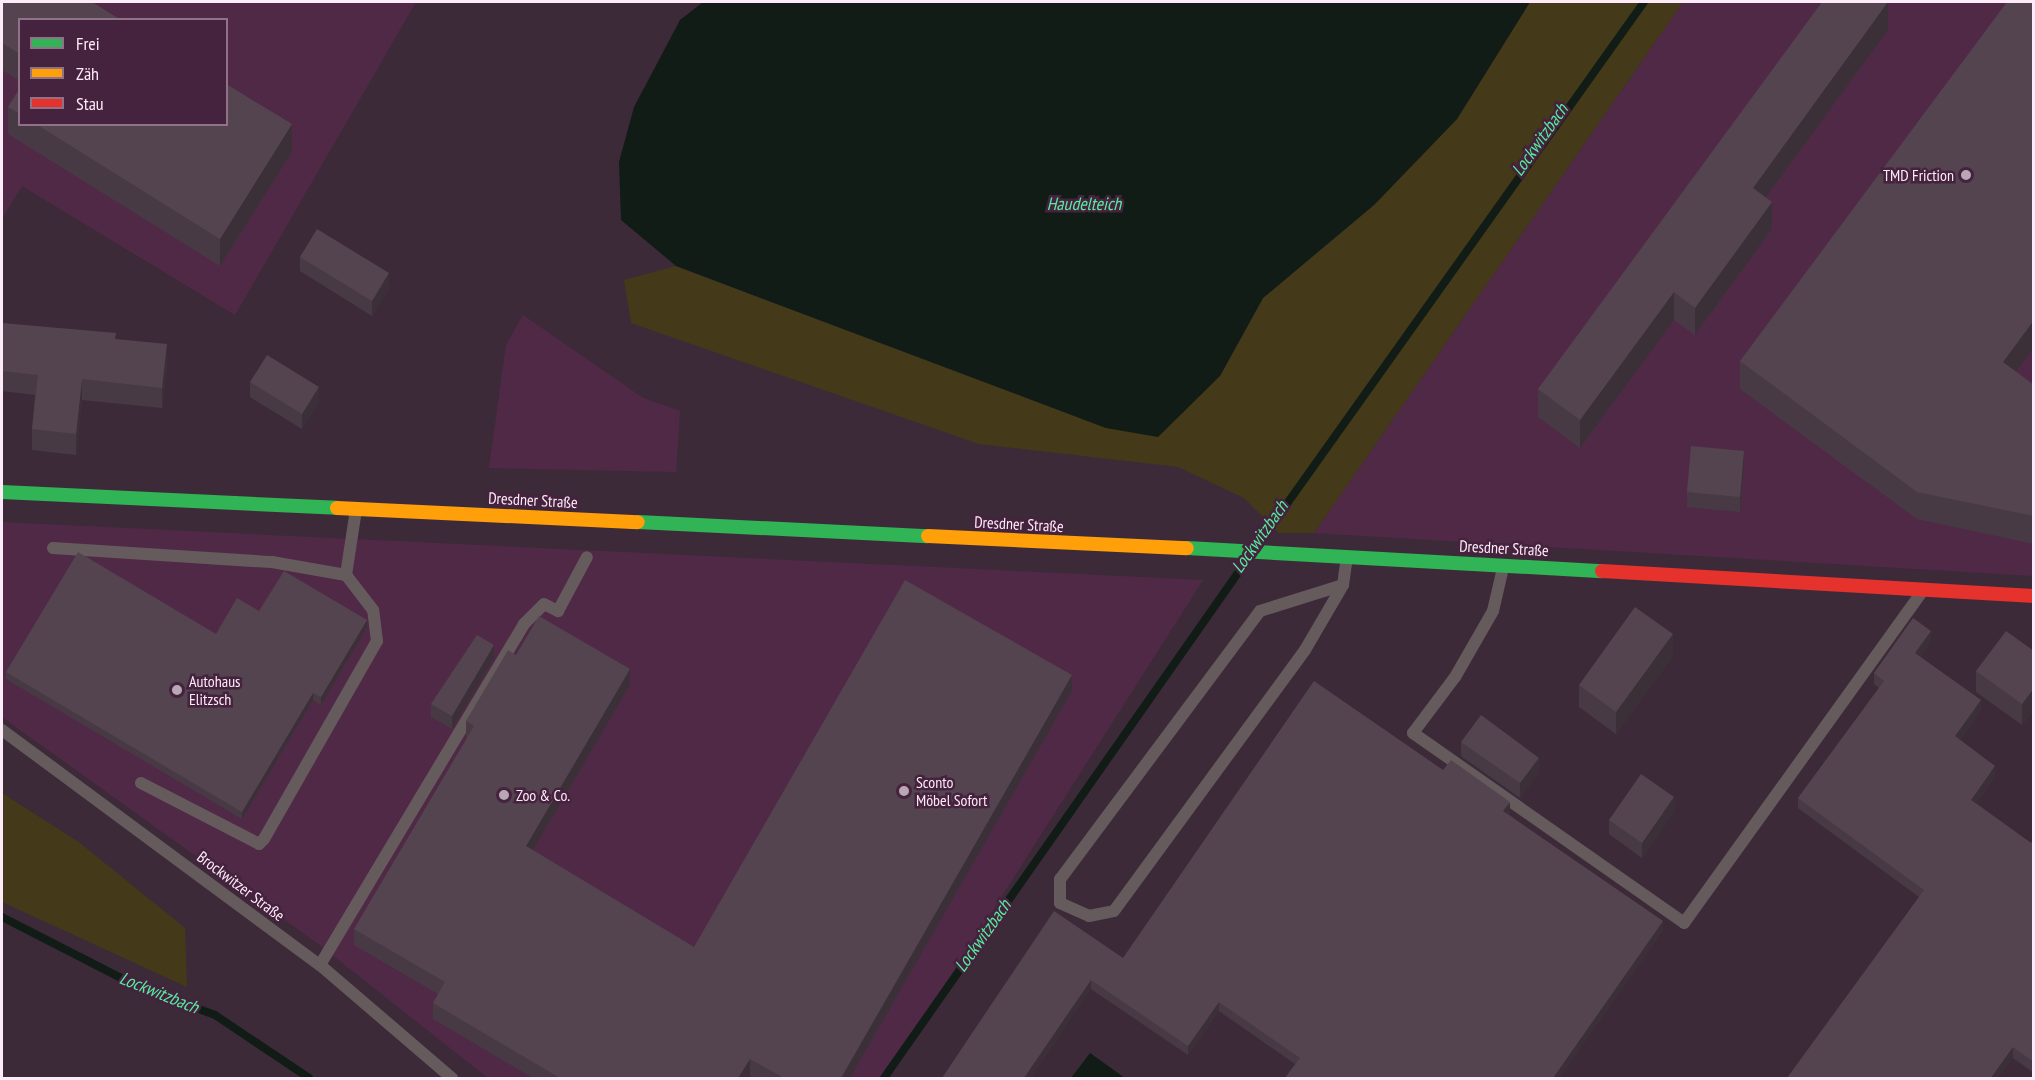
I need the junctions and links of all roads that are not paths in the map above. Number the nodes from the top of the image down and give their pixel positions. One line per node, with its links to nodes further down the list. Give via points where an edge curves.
1 (2, 492): 2 (main road, Dresdner Straße)
2 (356, 509): 4 (main road, Dresdner Straße); 7 (lane)
3 (53, 548): 7 (lane, via 272,562)
4 (1347, 556): 6 (main road, Dresdner Straße); 8 (lane)
5 (587, 557): 13 (lane, via 558,611 544,604 524,624)
6 (1503, 565): 9 (main road, Dresdner Straße); 9 (lane, via 1493,611 1413,733 1684,923)
7 (346, 575): 12 (lane, via 373,610 377,641 259,844)
8 (1343, 585): 8 (lane, via 1305,650 1114,911 1089,916 1060,903 1060,879 1260,611)
9 (1923, 589): 10 (main road, Dresdner Straße)
10 (2034, 596)
11 (2, 730): 13 (lane, Brockwitzer Straße)
12 (141, 783)
13 (320, 965): 14 (lane, Brockwitzer Straße)
14 (452, 1078)

